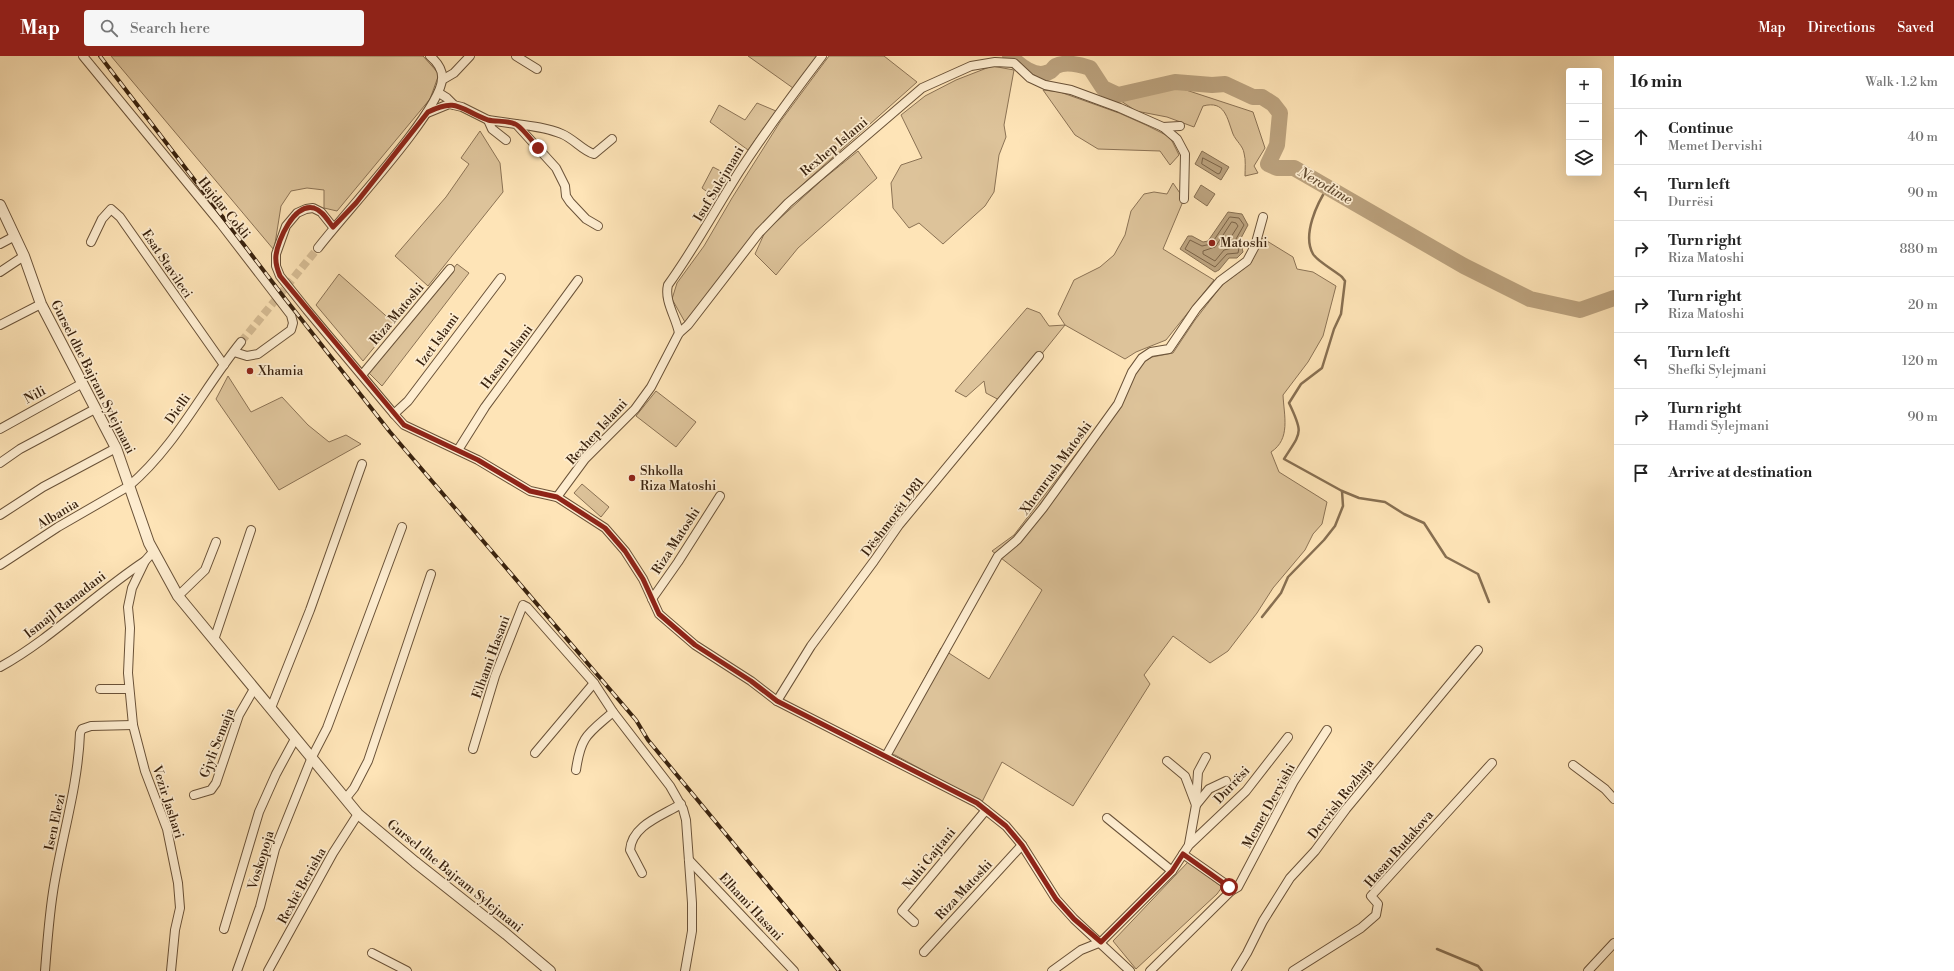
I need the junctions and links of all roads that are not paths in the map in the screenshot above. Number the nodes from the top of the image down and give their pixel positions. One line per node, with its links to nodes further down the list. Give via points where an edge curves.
1 (83, 56): 35 (street, Hajdar Cokli, via 221,224 291,315 291,330 258,354 247,356)
2 (430, 56): 7 (street, via 442,71)
3 (470, 56): 7 (street, via 454,73)
4 (516, 56): 6 (street)
5 (822, 56): 33 (street, Isuf Sulejmani, via 775,118 700,239 668,285 666,294)
6 (537, 68)
7 (442, 80): 8 (street)
8 (439, 93): 9 (street); 10 (street)
9 (454, 105): 10 (street, via 449,104); 11 (street)
10 (428, 112): 21 (street, via 356,203)
11 (488, 120): 12 (street); 16 (street, via 492,129)
12 (516, 124): 15 (street, via 563,134 594,154); 20 (street, via 556,168 565,186 566,196 580,215)
13 (1180, 126): 14 (street)
14 (1164, 127): 17 (street, Rexhep Islami, via 1177,139 1185,154); 33 (street, Rexhep Islami, via 1071,90 1045,85 1030,78 1014,63 994,62 971,66 922,88 798,194 759,233 688,325)
15 (612, 139)
16 (506, 140)
17 (1184, 199)
18 (0, 205): 22 (street, Gursel dhe Bajram Sylejmani)
19 (1263, 217): 76 (street, Xhemrush Matoshi, via 1255,246 1247,261 1220,281 1196,309 1169,349 1151,352 1142,358 1132,372 1118,404 1048,501 1017,540 998,556)
20 (598, 226)
21 (333, 227): 25 (street); 38 (street, Riza Matoshi, via 321,212 313,208 297,213 286,226 276,254 276,266 280,276)
22 (15, 236): 24 (street); 26 (street, Gursel dhe Bajram Sylejmani)
23 (91, 242): 37 (street, Esat Stavileci, via 102,219 111,209 120,217)
24 (0, 244)
25 (318, 248)
26 (24, 256): 28 (street); 31 (street, Gursel dhe Bajram Sylejmani)
27 (450, 268): 38 (street, Riza Matoshi)
28 (0, 272)
29 (500, 278): 41 (street, Izet Islami, via 408,401)
30 (578, 280): 44 (street, Hasan Islami, via 485,407)
31 (41, 304): 32 (street); 39 (street, Gursel dhe Bajram Sylejmani)
32 (0, 325)
33 (679, 333): 49 (street, Rexhep Islami, via 651,387 635,409 586,459)
34 (241, 342): 35 (street, Dielli)
35 (234, 352): 37 (street, Dielli)
36 (1039, 356): 67 (street, Dëshmorët 1981, via 899,524 811,646)
37 (224, 365): 47 (street, Dielli, via 167,446 147,470)
38 (362, 375): 41 (street, Riza Matoshi)
39 (81, 384): 40 (street, Gursel dhe Bajram Sylejmani); 42 (street, Nili)
40 (95, 409): 43 (street, Gursel dhe Bajram Sylejmani); 45 (street, via 20,449)
41 (394, 414): 44 (street, Riza Matoshi, via 404,425)
42 (0, 429)
43 (116, 448): 47 (street, Gursel dhe Bajram Sylejmani); 50 (street, via 43,487)
44 (458, 450): 49 (street, Riza Matoshi, via 530,491)
45 (0, 463)
46 (362, 464): 68 (street, via 310,610)
47 (129, 486): 54 (street, Gursel dhe Bajram Sylejmani); 56 (street, Albania, via 58,527)
48 (720, 496): 59 (street, Riza Matoshi)
49 (557, 497): 59 (street, Riza Matoshi, via 605,528 625,551)
50 (0, 515)
51 (402, 527): 77 (street, via 337,701)
52 (251, 530): 60 (street)
53 (216, 542): 58 (street, via 205,570)
54 (153, 552): 55 (street, Vezir Jashari); 58 (street, Gursel dhe Bajram Sylejmani)
55 (145, 560): 62 (street, Ismajl Ramadani, via 18,657); 64 (street, Vezir Jashari, via 132,588 128,607)
56 (0, 565)
57 (432, 574): 85 (street, via 368,761)
58 (178, 596): 60 (street, Gursel dhe Bajram Sylejmani)
59 (652, 599): 67 (street, Riza Matoshi, via 659,614 695,645)
60 (214, 640): 66 (street, Gursel dhe Bajram Sylejmani)
61 (1478, 650): 116 (street, Dervish Rozhaja, via 1351,803 1316,851 1290,878)
62 (0, 667)
63 (594, 683): 69 (street, Elhami Hasani); 74 (street, Elhami Hasani, via 523,605 495,676); 75 (street)
64 (129, 688): 65 (street); 70 (street, Vezir Jashari)
65 (100, 689)
66 (254, 689): 68 (street, Gursel dhe Bajram Sylejmani); 84 (street, Gjyli Semaja, via 239,715 216,783 211,790)
67 (777, 701): 76 (street, Riza Matoshi)
68 (271, 708): 73 (street, Gursel dhe Bajram Sylejmani)
69 (613, 712): 82 (street, via 588,733 581,743); 87 (street, Elhami Hasani, via 653,762)
70 (133, 725): 105 (street, Isen Elezi, via 91,726 82,729 80,733 74,791 53,892); 106 (street, Vezir Jashari, via 145,771 167,829 178,883 180,908)
71 (1327, 730): 98 (street, Memet Dervishi, via 1294,781 1243,881)
72 (1288, 737): 93 (street, Durrësi, via 1246,791)
73 (295, 738): 77 (street, Gursel dhe Bajram Sylejmani); 100 (street, via 259,812)
74 (473, 749)
75 (536, 753)
76 (886, 756): 89 (street, Riza Matoshi)
77 (312, 757): 85 (street, Gursel dhe Bajram Sylejmani); 107 (street, Voskopoja, via 275,849 260,907)
78 (1206, 757): 88 (street, Durrësi, via 1198,772)
79 (1167, 761): 88 (street, Durrësi, via 1185,776)
80 (1492, 763): 117 (street, Hasan Budakova, via 1371,896 1378,904 1376,916)
81 (1573, 765): 86 (street)
82 (576, 770)
83 (1226, 781): 88 (street, Durrësi, via 1209,789)
84 (194, 795)
85 (346, 798): 90 (street, Gursel dhe Bajram Sylejmani)
86 (1614, 799)
87 (681, 804): 95 (street, Elhami Hasani, via 686,820); 97 (street, via 640,828 633,838 630,850)
88 (1196, 805): 93 (street, Durrësi)
89 (986, 810): 92 (street, Riza Matoshi, via 1006,826); 99 (street, Nuhi Gajtani, via 902,911)
90 (358, 814): 108 (street, Rexhë Berisha, via 333,853); 110 (street, Gursel dhe Bajram Sylejmani)
91 (1107, 818): 96 (street)
92 (1022, 845): 101 (street, Riza Matoshi, via 1056,899 1074,919); 103 (street, Riza Matoshi)
93 (1189, 845): 94 (street, Durrësi)
94 (1183, 854): 96 (street, Durrësi); 98 (street)
95 (689, 860): 111 (street, Elhami Hasani, via 692,931); 112 (street, Elhami Hasani)
96 (1172, 871): 101 (street, Durrësi)
97 (642, 873)
98 (1231, 891): 115 (street, Memet Dervishi)
99 (914, 922)
100 (224, 929)
101 (1101, 942): 113 (street, via 1081,950); 114 (street, Riza Matoshi)
102 (1614, 943): 118 (street)
103 (924, 952)
104 (372, 953): 109 (street)
105 (45, 971)
106 (171, 971)
107 (237, 971)
108 (268, 971)
109 (407, 971)
110 (550, 971)
111 (685, 971)
112 (794, 971)
113 (1052, 971)
114 (1130, 971)
115 (1150, 971)
116 (1236, 971)
117 (1293, 971)
118 (1588, 971)

